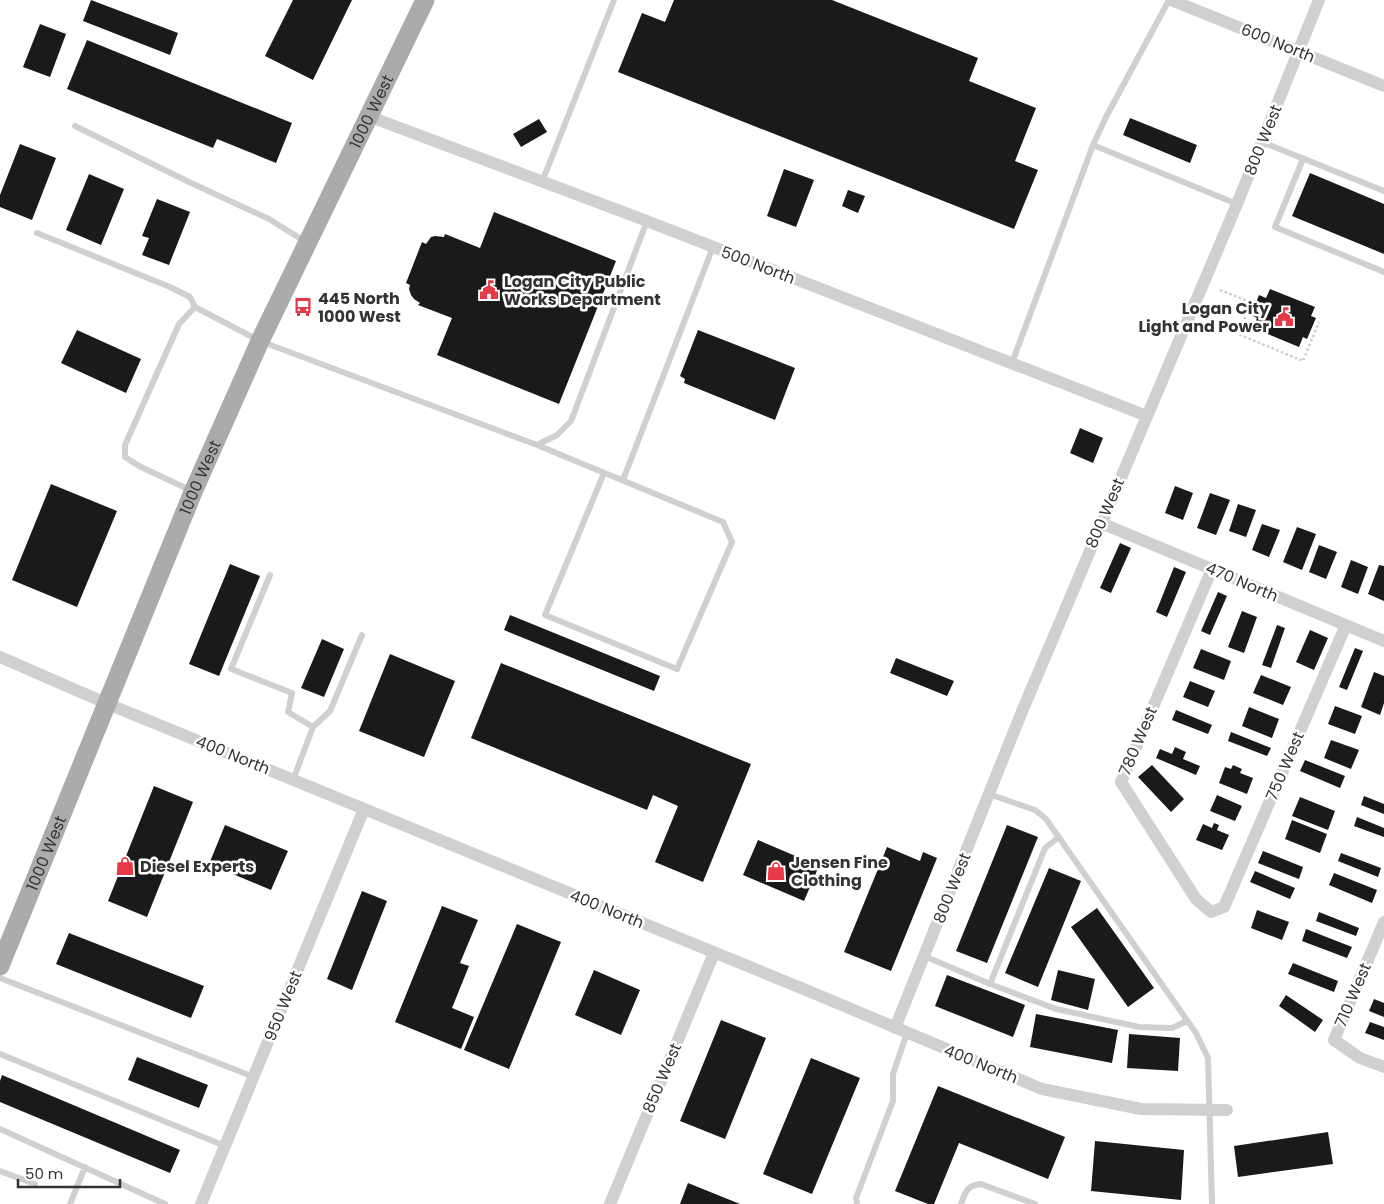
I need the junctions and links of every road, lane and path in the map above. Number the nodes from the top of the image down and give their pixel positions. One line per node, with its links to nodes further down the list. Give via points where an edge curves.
1 (425, 0): 7 (main road, 1000 West)
2 (614, 0): 12 (lane)
3 (1170, 0): 5 (street, 600 North); 10 (lane)
4 (1319, 0): 5 (street, 800 West)
5 (1298, 51): 6 (street, 600 North); 9 (street, 800 West)
6 (1384, 86)
7 (368, 116): 12 (street, 500 North); 17 (main road, 1000 West)
8 (75, 126): 17 (lane, via 269,219)
9 (1262, 142): 11 (lane); 14 (street, 800 West)
10 (1093, 145): 14 (lane); 26 (lane)
11 (1303, 159): 13 (lane); 19 (lane, via 1276,227)
12 (542, 182): 15 (street, 500 North)
13 (1384, 191)
14 (1237, 204): 27 (street, 800 West)
15 (647, 221): 18 (street, 500 North); 28 (lane, via 571,421 557,435)
16 (37, 233): 23 (lane, via 170,287 190,297)
17 (308, 242): 25 (main road, 1000 West)
18 (713, 247): 26 (street, 500 North); 30 (lane)
19 (1384, 272)
20 (1220, 290): 21 (path)
21 (1250, 303): 22 (path); 24 (path, via 1238,334 1303,361)
22 (1255, 304)
23 (195, 307): 25 (lane); 31 (lane, via 179,324 125,445 125,457)
24 (1319, 322)
25 (260, 341): 28 (lane); 31 (main road, 1000 West)
26 (1012, 364): 27 (street, 500 North)
27 (1147, 416): 32 (street, 800 West)
28 (537, 445): 29 (lane)
29 (604, 472): 30 (lane); 30 (lane, via 545,615 677,669 732,542 724,522)
30 (623, 480)
31 (193, 492): 39 (main road, 1000 West)
32 (1101, 523): 33 (street, 470 North); 42 (street, 800 West)
33 (1212, 569): 35 (street, 470 North); 45 (street, 780 West, via 1120,782 1196,899 1211,912)
34 (270, 575): 40 (lane, via 232,669 292,693 288,712)
35 (1346, 625): 37 (street, 470 North); 45 (street, 750 West)
36 (362, 635): 40 (lane, via 330,711)
37 (1384, 641)
38 (0, 657): 39 (street, 400 North)
39 (108, 704): 41 (street, 400 North); 49 (main road, 1000 West)
40 (313, 726): 41 (lane)
41 (293, 780): 43 (street, 400 North)
42 (989, 794): 44 (lane, via 1035,810); 48 (street, 800 West)
43 (364, 808): 47 (street, 400 North); 56 (street, 950 West)
44 (1059, 837): 51 (lane, via 1045,848); 52 (lane)
45 (1224, 908)
46 (1384, 922): 55 (street, 710 West, via 1334,1040 1360,1058)
47 (714, 953): 53 (street, 400 North); 67 (street, 850 West)
48 (924, 956): 51 (lane); 53 (street, 800 West)
49 (0, 966)
50 (0, 978): 56 (lane)
51 (990, 984): 52 (lane, via 1056,1009 1139,1027 1172,1028)
52 (1187, 1021): 57 (lane, via 1208,1058)
53 (901, 1031): 57 (street, 400 North, via 1042,1089 1140,1110); 68 (lane, via 893,1074 893,1101 856,1198)
54 (0, 1054): 60 (lane)
55 (1384, 1067)
56 (254, 1077): 60 (street, 950 West)
57 (1210, 1110): 58 (street, 400 North); 71 (lane)
58 (1227, 1110)
59 (0, 1129): 61 (lane)
60 (225, 1146): 66 (street, 950 West)
61 (85, 1167): 64 (lane); 65 (lane)
62 (0, 1171): 63 (lane)
63 (35, 1184)
64 (70, 1204)
65 (165, 1204)
66 (202, 1204)
67 (610, 1204)
68 (857, 1204)
69 (961, 1204): 70 (lane, via 966,1190 981,1184)
70 (1035, 1204)
71 (1212, 1204)

